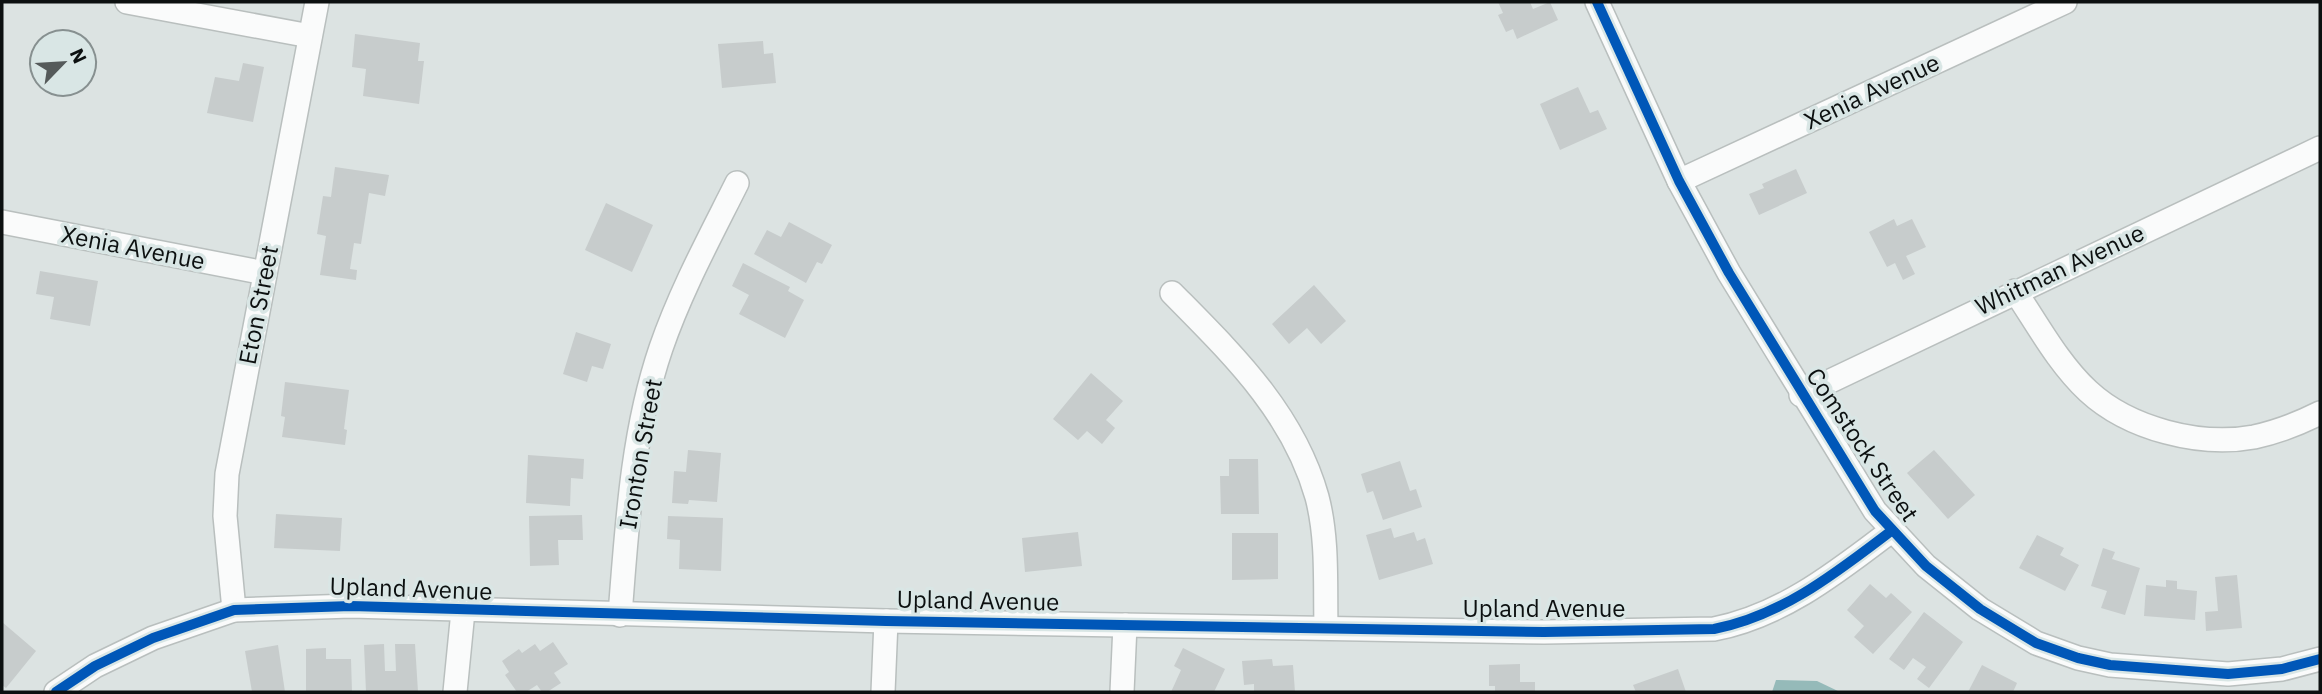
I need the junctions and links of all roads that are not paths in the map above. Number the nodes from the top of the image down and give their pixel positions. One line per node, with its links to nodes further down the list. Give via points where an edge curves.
1 (127, 2): 5 (street)
2 (317, 2): 5 (street, Eton Street)
3 (1597, 2): 7 (street, Comstock Street)
4 (2065, 2): 7 (street, Xenia Avenue)
5 (310, 36): 10 (street, Eton Street)
6 (2320, 148): 11 (street, Whitman Avenue)
7 (1679, 181): 13 (street, Comstock Street)
8 (737, 184): 18 (street, Ironton Street, via 690,275 661,348 641,424)
9 (2, 222): 10 (street, Xenia Avenue)
10 (265, 273): 16 (street, Eton Street, via 227,474 225,516)
11 (2015, 291): 13 (street, Whitman Avenue); 14 (street, via 2082,386 2146,425 2192,438 2239,438)
12 (1172, 293): 21 (street, via 1272,401 1295,440 1317,498 1324,540)
13 (1801, 395): 15 (street, Comstock Street)
14 (2320, 413)
15 (1891, 531): 21 (street, Upland Avenue, via 1797,598 1738,624 1714,629 1544,632); 22 (street, Comstock Street, via 1980,609 2036,643 2078,658 2228,674)
16 (234, 610): 17 (street, Upland Avenue, via 351,606); 23 (street, Upland Avenue, via 153,638 95,666)
17 (463, 611): 18 (street, Upland Avenue); 24 (street)
18 (620, 615): 19 (street, Upland Avenue)
19 (886, 621): 20 (street, Upland Avenue); 25 (street)
20 (1125, 625): 21 (street, Upland Avenue); 26 (street)
21 (1326, 626)
22 (2320, 659)
23 (56, 692)
24 (455, 692)
25 (883, 692)
26 (1122, 692)

